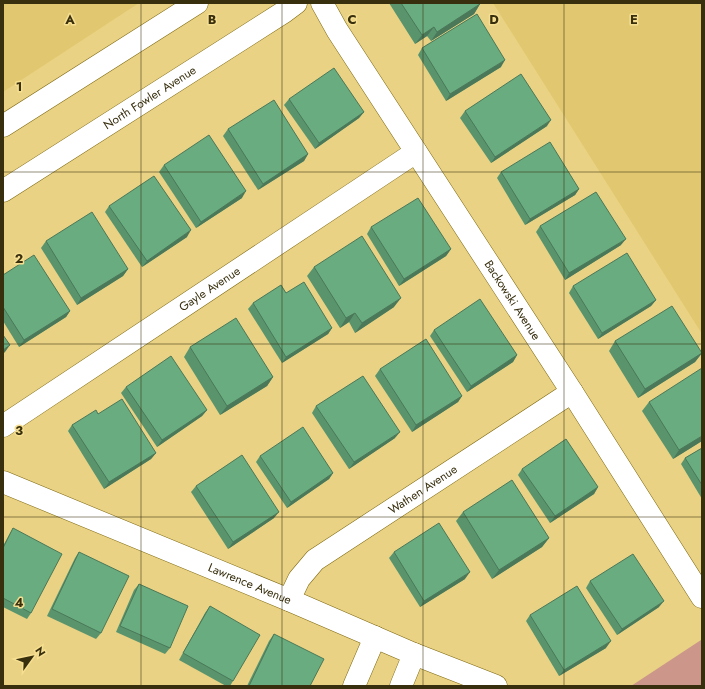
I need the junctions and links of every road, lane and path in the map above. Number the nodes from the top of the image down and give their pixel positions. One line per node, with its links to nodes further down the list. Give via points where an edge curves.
1 (197, 3): 4 (street)
2 (296, 3): 6 (street, North Fowler Avenue)
3 (322, 3): 5 (street, Backowski Avenue)
4 (3, 126)
5 (416, 152): 7 (street, Backowski Avenue); 8 (street, Gayle Avenue)
6 (3, 191)
7 (572, 392): 10 (street, Backowski Avenue); 11 (street, Wathen Avenue, via 315,560 299,579)
8 (3, 426)
9 (3, 482): 11 (street, Lawrence Avenue)
10 (702, 597)
11 (289, 600): 12 (street, Lawrence Avenue)
12 (375, 637): 13 (street, Lawrence Avenue); 14 (street)
13 (414, 654): 15 (street); 16 (street, Lawrence Avenue)
14 (354, 686)
15 (401, 686)
16 (496, 686)

